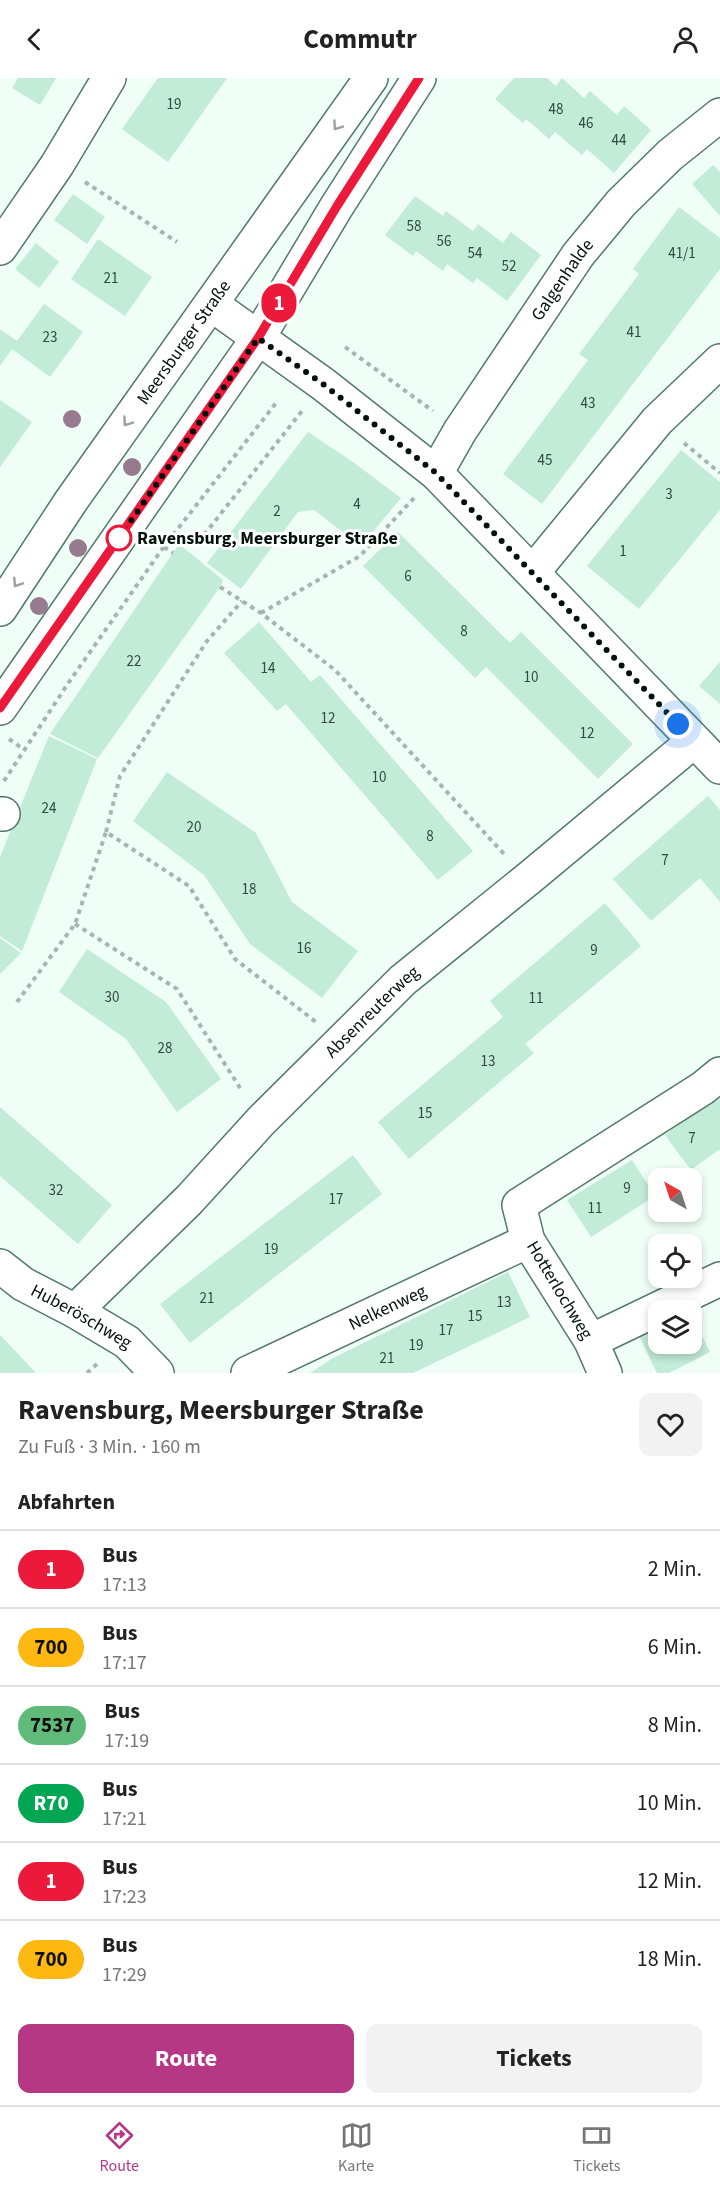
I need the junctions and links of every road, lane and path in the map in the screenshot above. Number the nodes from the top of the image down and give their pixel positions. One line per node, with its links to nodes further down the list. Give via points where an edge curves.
1 (109, 78): 5 (street)
2 (371, 78): 8 (street, Meersburger Straße, one-way to 8)
3 (419, 78): 9 (street)
4 (720, 115): 15 (street, Galgenhalde, via 637,187 585,246)
5 (57, 165): 6 (path); 7 (street)
6 (177, 242)
7 (0, 248)
8 (211, 304): 9 (street); 24 (street, Meersburger Straße, one-way to 24, via 71,501)
9 (258, 338): 12 (street); 26 (street)
10 (345, 347): 15 (path)
11 (720, 361): 14 (street)
12 (323, 384): 16 (street); 18 (path, via 200,540)
13 (276, 403): 18 (path)
14 (657, 421): 17 (path); 21 (street)
15 (460, 431): 16 (street, Galgenhalde)
16 (436, 473): 21 (street); 25 (path, via 360,556)
17 (720, 473)
18 (172, 535): 19 (path)
19 (164, 547): 20 (path); 29 (path, via 69,682)
20 (173, 553)
21 (533, 572): 27 (street)
22 (220, 587): 23 (path)
23 (242, 601): 25 (path); 30 (path, via 207,641 120,776)
24 (0, 609)
25 (261, 613): 31 (path, via 335,670)
26 (0, 708)
27 (694, 741): 28 (street); 31 (street, Absenreuterweg)
28 (720, 767)
29 (1, 805)
30 (106, 832): 32 (path); 34 (path, via 189,886 235,959)
31 (528, 879): 34 (street, Absenreuterweg, via 403,980)
32 (75, 924): 33 (path); 36 (path, via 177,989)
33 (17, 1002)
34 (340, 1041): 36 (street, Absenreuterweg)
35 (720, 1074): 37 (street, Hotterlochweg, via 519,1205)
36 (261, 1121): 40 (street, Absenreuterweg, via 189,1200)
37 (528, 1241): 41 (street, Hotterlochweg); 43 (street, Nelkenweg)
38 (0, 1266): 40 (street, Huberöschweg, via 23,1284)
39 (720, 1279): 41 (street)
40 (75, 1311): 42 (street, Huberöschweg, via 127,1342)
41 (598, 1364)
42 (158, 1373)
43 (248, 1373)

